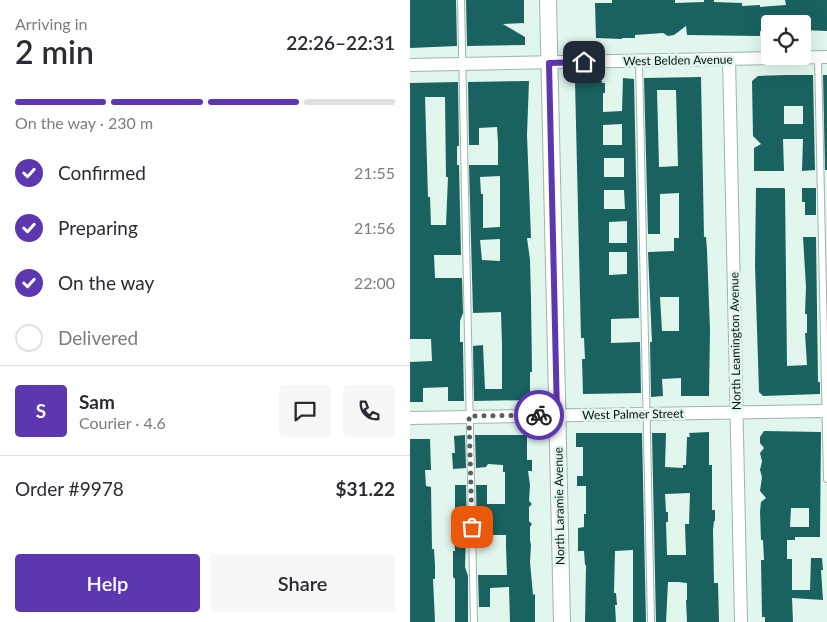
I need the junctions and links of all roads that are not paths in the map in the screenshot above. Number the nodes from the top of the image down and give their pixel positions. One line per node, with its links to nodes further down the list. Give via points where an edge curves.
1 (461, 0): 7 (lane)
2 (548, 0): 6 (street, North Laramie Avenue)
3 (823, 57): 4 (street, West Belden Avenue); 9 (lane)
4 (729, 59): 5 (street, West Belden Avenue); 10 (street, North Leamington Avenue)
5 (639, 61): 6 (street, West Belden Avenue); 11 (lane)
6 (549, 63): 7 (street, West Belden Avenue); 12 (street, North Laramie Avenue)
7 (462, 64): 8 (street, West Belden Avenue); 13 (lane)
8 (410, 65)
9 (826, 411): 10 (street, West Palmer Street); 15 (lane)
10 (736, 412): 11 (street, West Palmer Street); 19 (street, North Leamington Avenue)
11 (646, 414): 12 (street, West Palmer Street); 18 (lane)
12 (557, 415): 13 (street, West Palmer Street); 17 (street, North Laramie Avenue)
13 (469, 416): 14 (street, West Palmer Street); 16 (lane)
14 (410, 418)
15 (827, 479)
16 (474, 622)
17 (562, 622)
18 (651, 622)
19 (741, 622)

